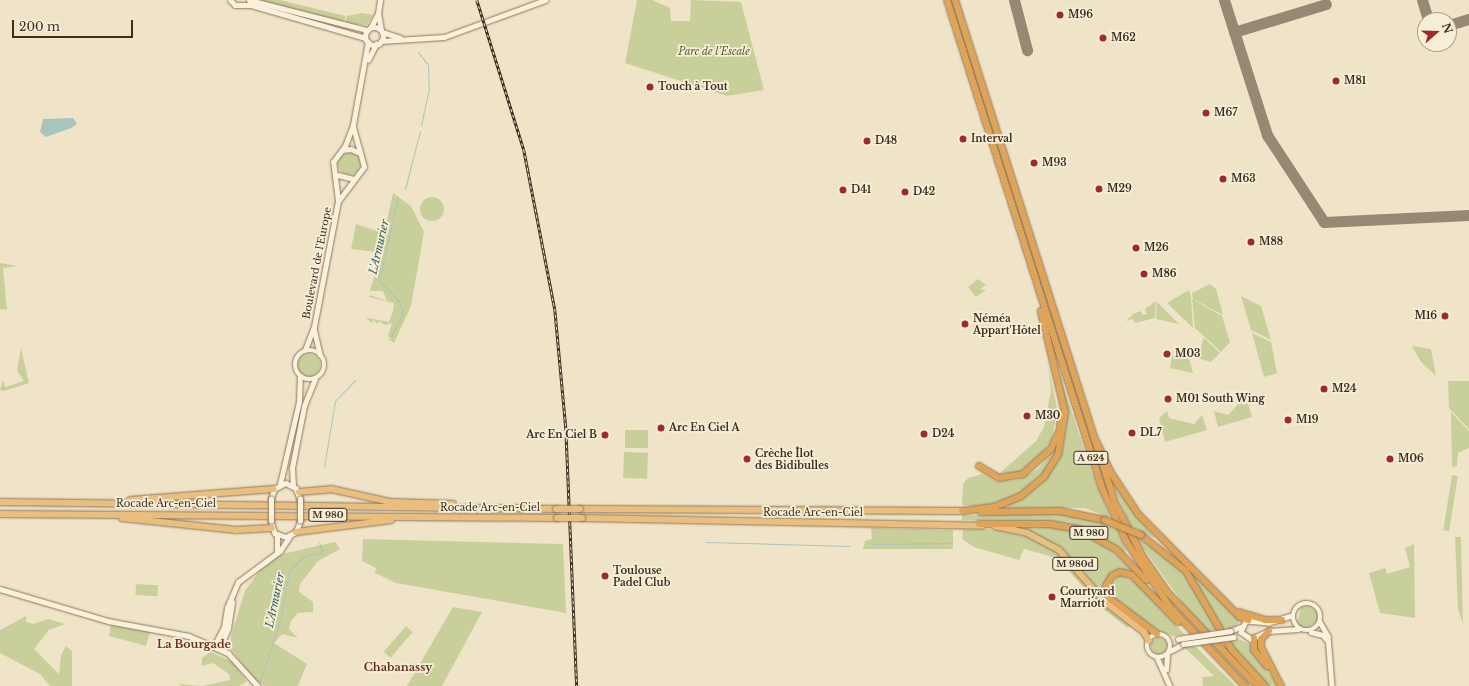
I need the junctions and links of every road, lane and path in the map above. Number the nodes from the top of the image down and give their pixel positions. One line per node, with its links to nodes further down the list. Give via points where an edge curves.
1 (230, 0): 7 (main road)
2 (249, 0): 10 (main road, via 288,13)
3 (384, 0): 8 (main road)
4 (545, 0): 13 (main road, via 450,36)
5 (947, 0): 22 (highway, A 624)
6 (955, 0): 29 (highway, A 624)
7 (242, 2): 12 (main road)
8 (380, 3): 9 (main road)
9 (378, 13): 10 (main road); 11 (main road)
10 (369, 29): 11 (main road); 12 (main road)
11 (381, 31): 13 (main road); 14 (main road)
12 (366, 40): 14 (main road); 15 (street, Boulevard de l'Europe)
13 (407, 40): 14 (main road)
14 (379, 43): 15 (street, Boulevard de l'Europe)
15 (365, 65): 16 (street, Boulevard de l'Europe)
16 (353, 125): 17 (street, Boulevard de l'Europe); 18 (street, Boulevard de l'Europe)
17 (342, 150): 18 (street, via 352,149); 19 (street, Boulevard de l'Europe, via 333,162)
18 (360, 153): 20 (street, Boulevard de l'Europe, via 364,167)
19 (338, 175): 20 (street, via 346,180); 21 (street, Boulevard de l'Europe)
20 (355, 178): 21 (street, Boulevard de l'Europe)
21 (338, 201): 23 (street, Boulevard de l'Europe)
22 (1039, 297): 26 (highway); 52 (highway, A 624, via 1109,507 1132,552)
23 (314, 327): 24 (street, Boulevard de l'Europe); 25 (street, Boulevard de l'Europe)
24 (305, 350): 25 (street); 27 (street, via 294,364)
25 (320, 354): 28 (street, via 325,367)
26 (1056, 371): 30 (highway, via 1060,428 1046,456 1009,479 994,477); 38 (highway, M 980, via 1065,429 1058,455 1048,472 1016,500)
27 (300, 377): 28 (street); 31 (street, via 299,402)
28 (315, 379): 32 (street, via 304,406 292,468)
29 (1079, 395): 49 (highway, via 1099,448 1120,489 1147,524); 79 (highway, A 624, via 1108,485 1143,557 1183,612)
30 (979, 466)
31 (280, 484): 32 (street); 33 (street)
32 (294, 486): 34 (street)
33 (274, 488): 36 (highway); 43 (street, bridge, via 271,499)
34 (298, 492): 37 (highway, via 330,489 390,502 484,506); 44 (street, bridge, via 300,521)
35 (0, 502): 36 (highway, Rocade Arc-en-Ciel / M 980)
36 (101, 502): 37 (highway, Rocade Arc-en-Ciel / M 980)
37 (488, 509): 38 (highway, Rocade Arc-en-Ciel / M 980, bridge)
38 (962, 512): 46 (highway, M 980, bridge, via 1060,511 1104,520)
39 (0, 514): 40 (highway, Rocade Arc-en-Ciel / M 980)
40 (99, 514): 41 (highway, Rocade Arc-en-Ciel / M 980); 43 (highway, via 236,530)
41 (426, 517): 42 (highway, Rocade Arc-en-Ciel / M 980, bridge); 44 (highway)
42 (979, 524): 52 (highway, M 980, via 1049,524 1089,533 1123,555); 67 (highway, M 980d, via 1027,533 1059,550 1081,571 1105,602 1144,632)
43 (272, 528): 45 (street)
44 (296, 532): 47 (street)
45 (277, 535): 47 (street); 48 (street)
46 (1141, 535): 49 (highway, M 980); 80 (highway, M 980, via 1186,571 1232,650)
47 (289, 536): 48 (street)
48 (276, 554): 50 (street)
49 (1198, 571): 53 (highway)
50 (244, 577): 69 (street, via 232,594 224,627); 70 (street, via 232,602 228,628)
51 (0, 589): 69 (street, via 108,621 183,634)
52 (1170, 607): 72 (highway, A 624)
53 (1235, 610): 55 (highway); 56 (highway, via 1266,620)
54 (1292, 616): 56 (street); 58 (street, via 1298,606 1310,604 1319,610); 60 (street)
55 (1248, 620): 57 (street); 59 (street)
56 (1282, 620): 57 (street)
57 (1256, 622): 65 (street)
58 (1320, 622): 62 (street); 68 (street)
59 (1241, 627): 64 (street); 66 (street, bridge, via 1178,639)
60 (1298, 629): 61 (street); 62 (street)
61 (1269, 631): 65 (street); 75 (highway, via 1260,645)
62 (1310, 631): 68 (street, via 1323,635)
63 (1157, 634): 66 (street); 67 (street); 72 (highway, via 1109,598 1106,586 1112,576 1120,572 1132,575)
64 (1243, 636): 65 (street); 71 (street, bridge, via 1183,644)
65 (1256, 636): 75 (highway, via 1254,650)
66 (1168, 638): 71 (street)
67 (1148, 641): 73 (street, via 1149,651)
68 (1328, 642): 82 (street)
69 (214, 646): 70 (street)
70 (220, 648): 76 (street)
71 (1168, 653): 73 (street); 74 (street)
72 (1214, 655): 78 (highway, A 624)
73 (1157, 657): 74 (street)
74 (1166, 674): 77 (street)
75 (1275, 677): 81 (highway)
76 (258, 686)
77 (1170, 686)
78 (1245, 686)
79 (1257, 686)
80 (1265, 686)
81 (1280, 686)
82 (1332, 686)

